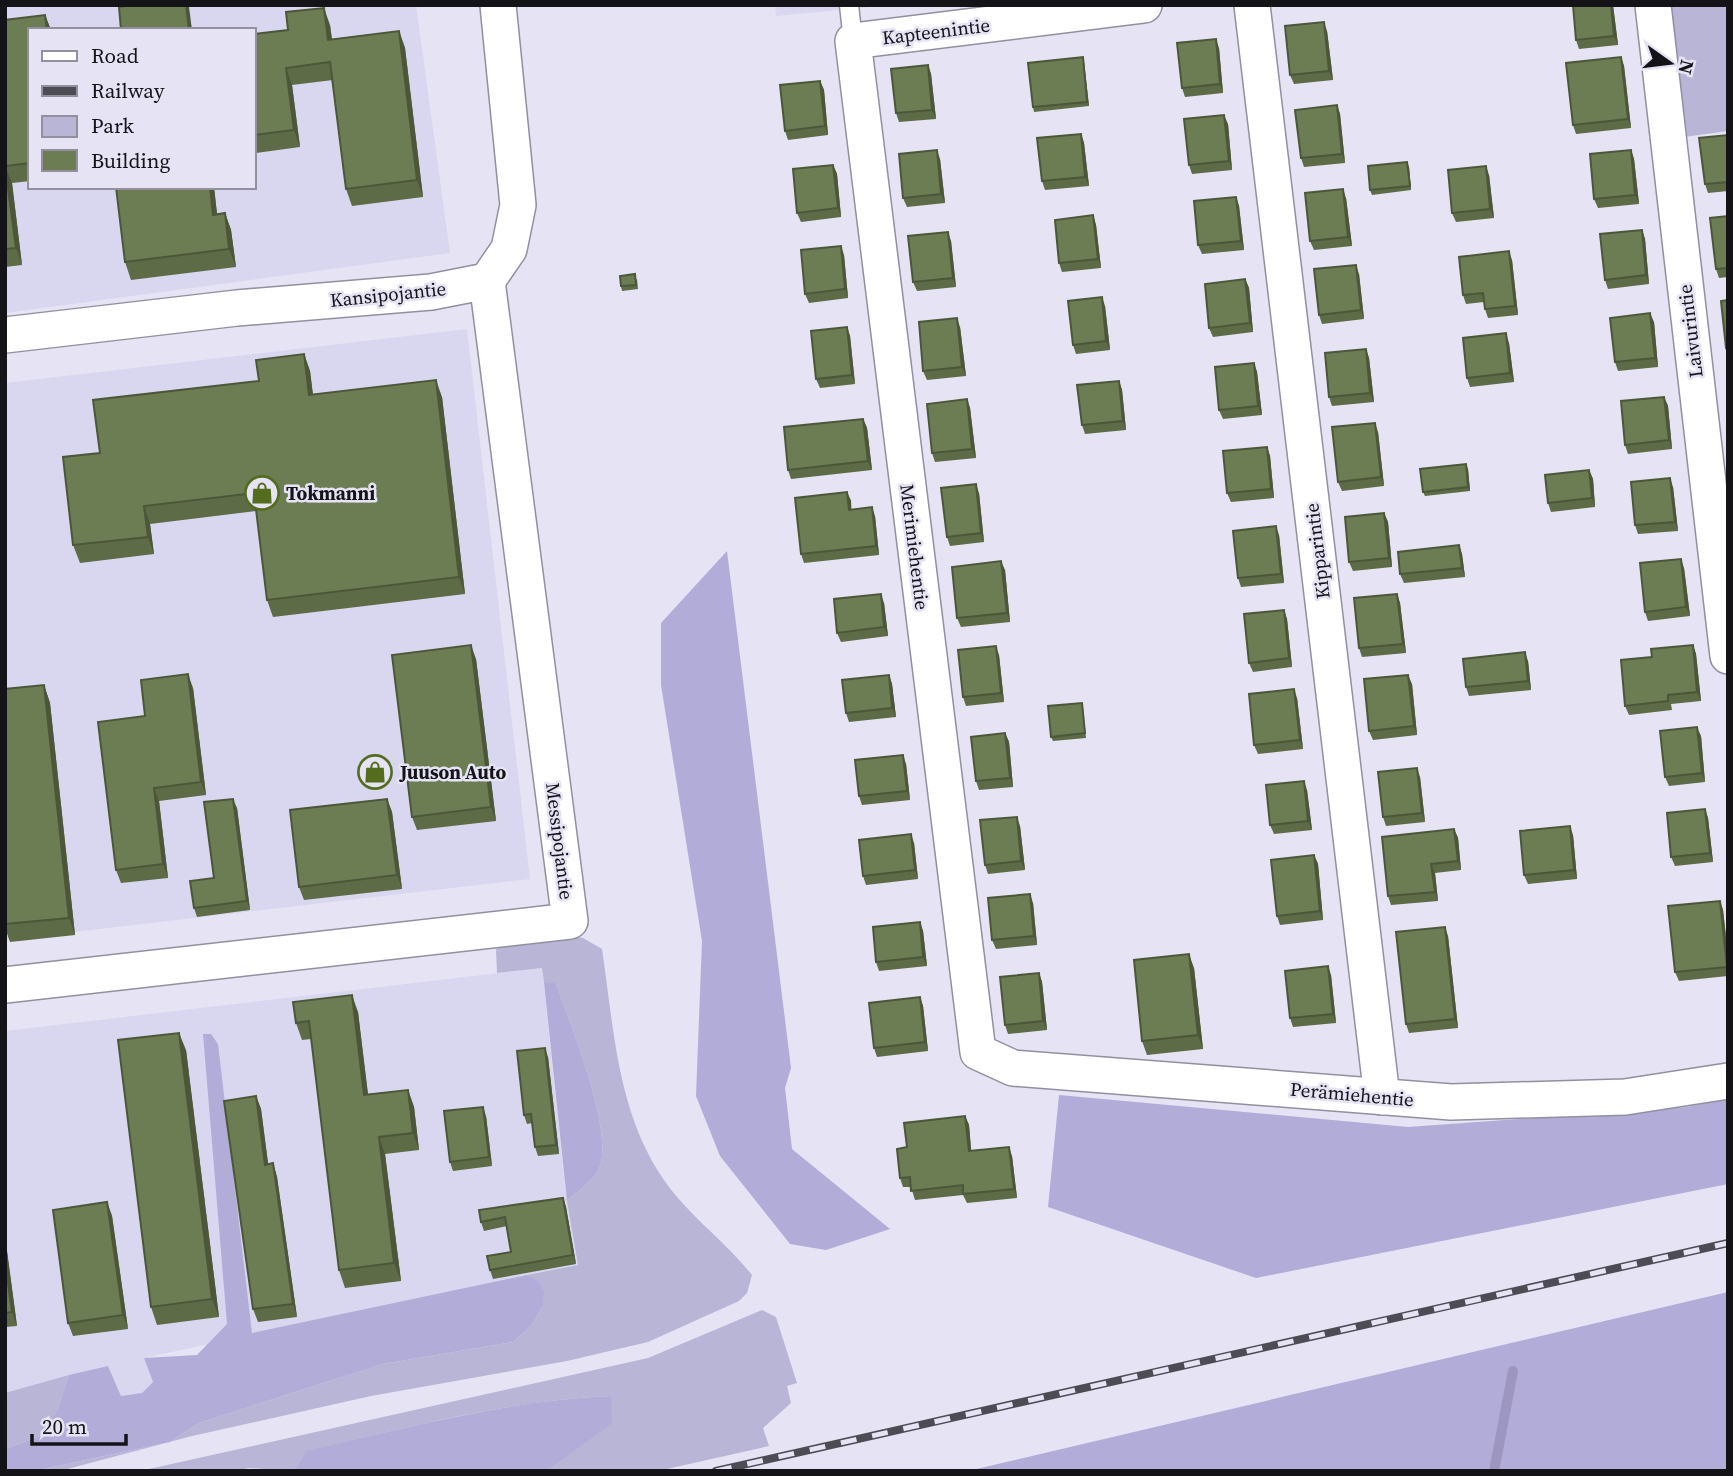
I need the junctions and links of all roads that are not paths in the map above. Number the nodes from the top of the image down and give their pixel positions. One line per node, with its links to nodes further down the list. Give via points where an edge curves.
1 (498, 5): 8 (street, via 518,205 509,249)
2 (849, 5): 7 (lane)
3 (1144, 5): 6 (street, Kapteenintie)
4 (1252, 5): 14 (street, Kipparintie)
5 (1653, 5): 10 (street, Laivurintie)
6 (1108, 7): 7 (street, Kapteenintie)
7 (853, 41): 12 (street, Merimiehentie)
8 (487, 281): 9 (street, Kansipojantie, via 431,292 237,308); 11 (street, Messipojantie, via 570,921)
9 (5, 335)
10 (1728, 656)
11 (5, 985)
12 (978, 1052): 14 (street, Perämiehentie, via 1013,1068)
13 (1728, 1081): 14 (street, Perämiehentie, via 1625,1097 1451,1102)
14 (1382, 1097)

